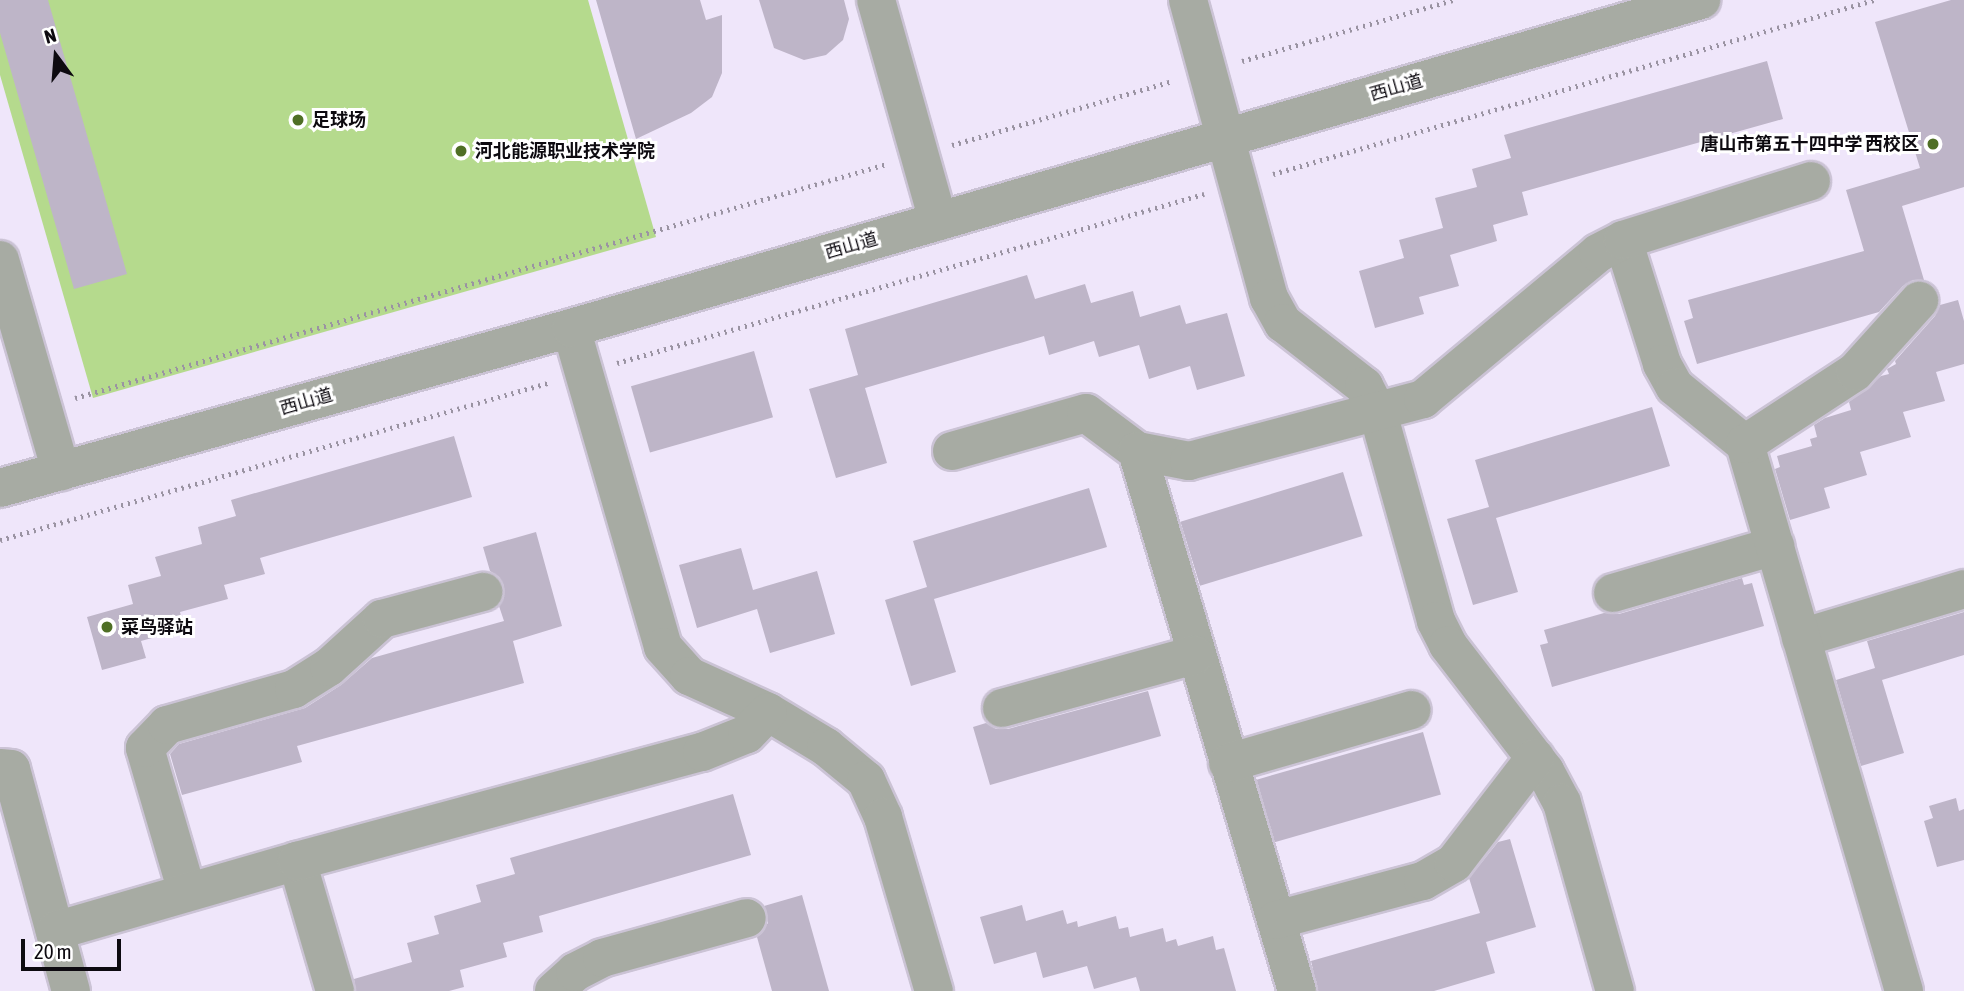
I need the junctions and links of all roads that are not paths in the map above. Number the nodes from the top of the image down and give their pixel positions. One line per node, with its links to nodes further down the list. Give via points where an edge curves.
1 (876, 0): 6 (street)
2 (1188, 0): 4 (street)
3 (1701, 0): 4 (street, 西山道)
4 (1228, 137): 6 (street, 西山道); 11 (street, via 1269,298 1283,323 1364,386)
5 (1811, 181): 7 (street)
6 (938, 221): 10 (street, 西山道)
7 (1623, 240): 11 (street, via 1598,253 1423,399); 12 (street, via 1662,364 1675,387)
8 (0, 260): 15 (street)
9 (1919, 301): 12 (street, via 1855,372)
10 (571, 328): 15 (street, 西山道); 25 (street, via 663,647 689,676)
11 (1378, 413): 14 (street, via 1189,461); 26 (street, via 1436,621 1448,645)
12 (1745, 444): 17 (street)
13 (951, 451): 14 (street, via 1086,413)
14 (1137, 451): 22 (street)
15 (61, 471): 16 (street, 西山道)
16 (0, 488)
17 (1774, 547): 20 (street); 21 (street)
18 (1964, 589): 21 (street)
19 (483, 592): 30 (street, via 382,620 329,667 294,689 167,725 145,747)
20 (1613, 593)
21 (1801, 638): 40 (street)
22 (1195, 655): 23 (street); 27 (street)
23 (1002, 708)
24 (1412, 710): 27 (street)
25 (768, 712): 29 (street, via 747,734 702,752); 37 (street, via 826,747 866,780 883,817)
26 (1535, 758): 32 (street, via 1454,863 1423,881); 39 (street, via 1562,803)
27 (1228, 764): 32 (street)
28 (0, 768): 33 (street, via 11,769)
29 (297, 861): 30 (street); 35 (street)
30 (187, 892): 33 (street)
31 (747, 918): 36 (street, via 603,958 575,972)
32 (1276, 920): 38 (street)
33 (55, 931): 34 (street)
34 (71, 991)
35 (335, 991)
36 (554, 991)
37 (934, 991)
38 (1297, 991)
39 (1615, 991)
40 (1904, 991)

